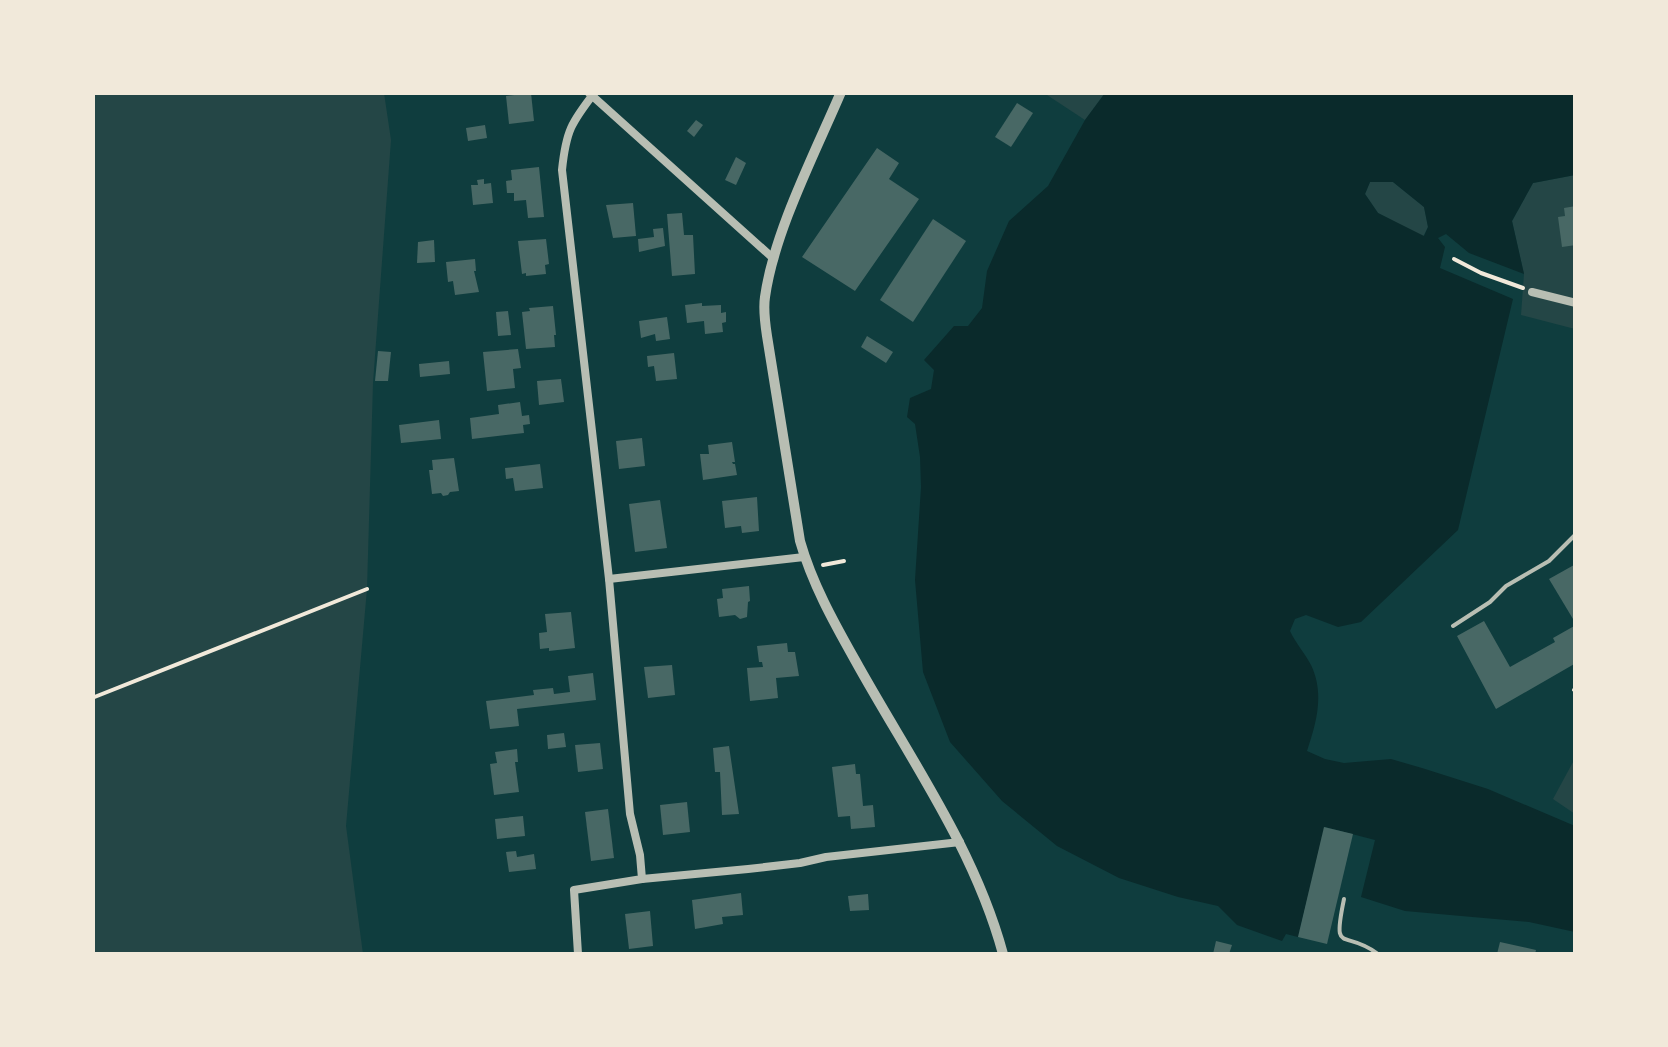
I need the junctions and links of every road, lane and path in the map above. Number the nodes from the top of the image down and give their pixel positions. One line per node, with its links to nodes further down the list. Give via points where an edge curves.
1 (841, 92): 3 (street)
2 (592, 94): 3 (street); 10 (street, via 571,123 562,170)
3 (774, 259): 9 (street, via 766,323)
4 (1454, 259): 5 (path)
5 (1532, 292): 6 (street)
6 (1576, 303)
7 (1576, 534): 12 (lane, via 1549,562)
8 (844, 560): 9 (path)
9 (806, 563): 10 (street); 14 (street)
10 (609, 579): 15 (street)
11 (367, 590): 13 (path)
12 (1454, 626)
13 (92, 698)
14 (960, 842): 15 (street); 18 (street)
15 (642, 879): 17 (street, via 574,890)
16 (1344, 899): 19 (lane, via 1340,936)
17 (578, 954)
18 (1002, 954)
19 (1378, 954)

